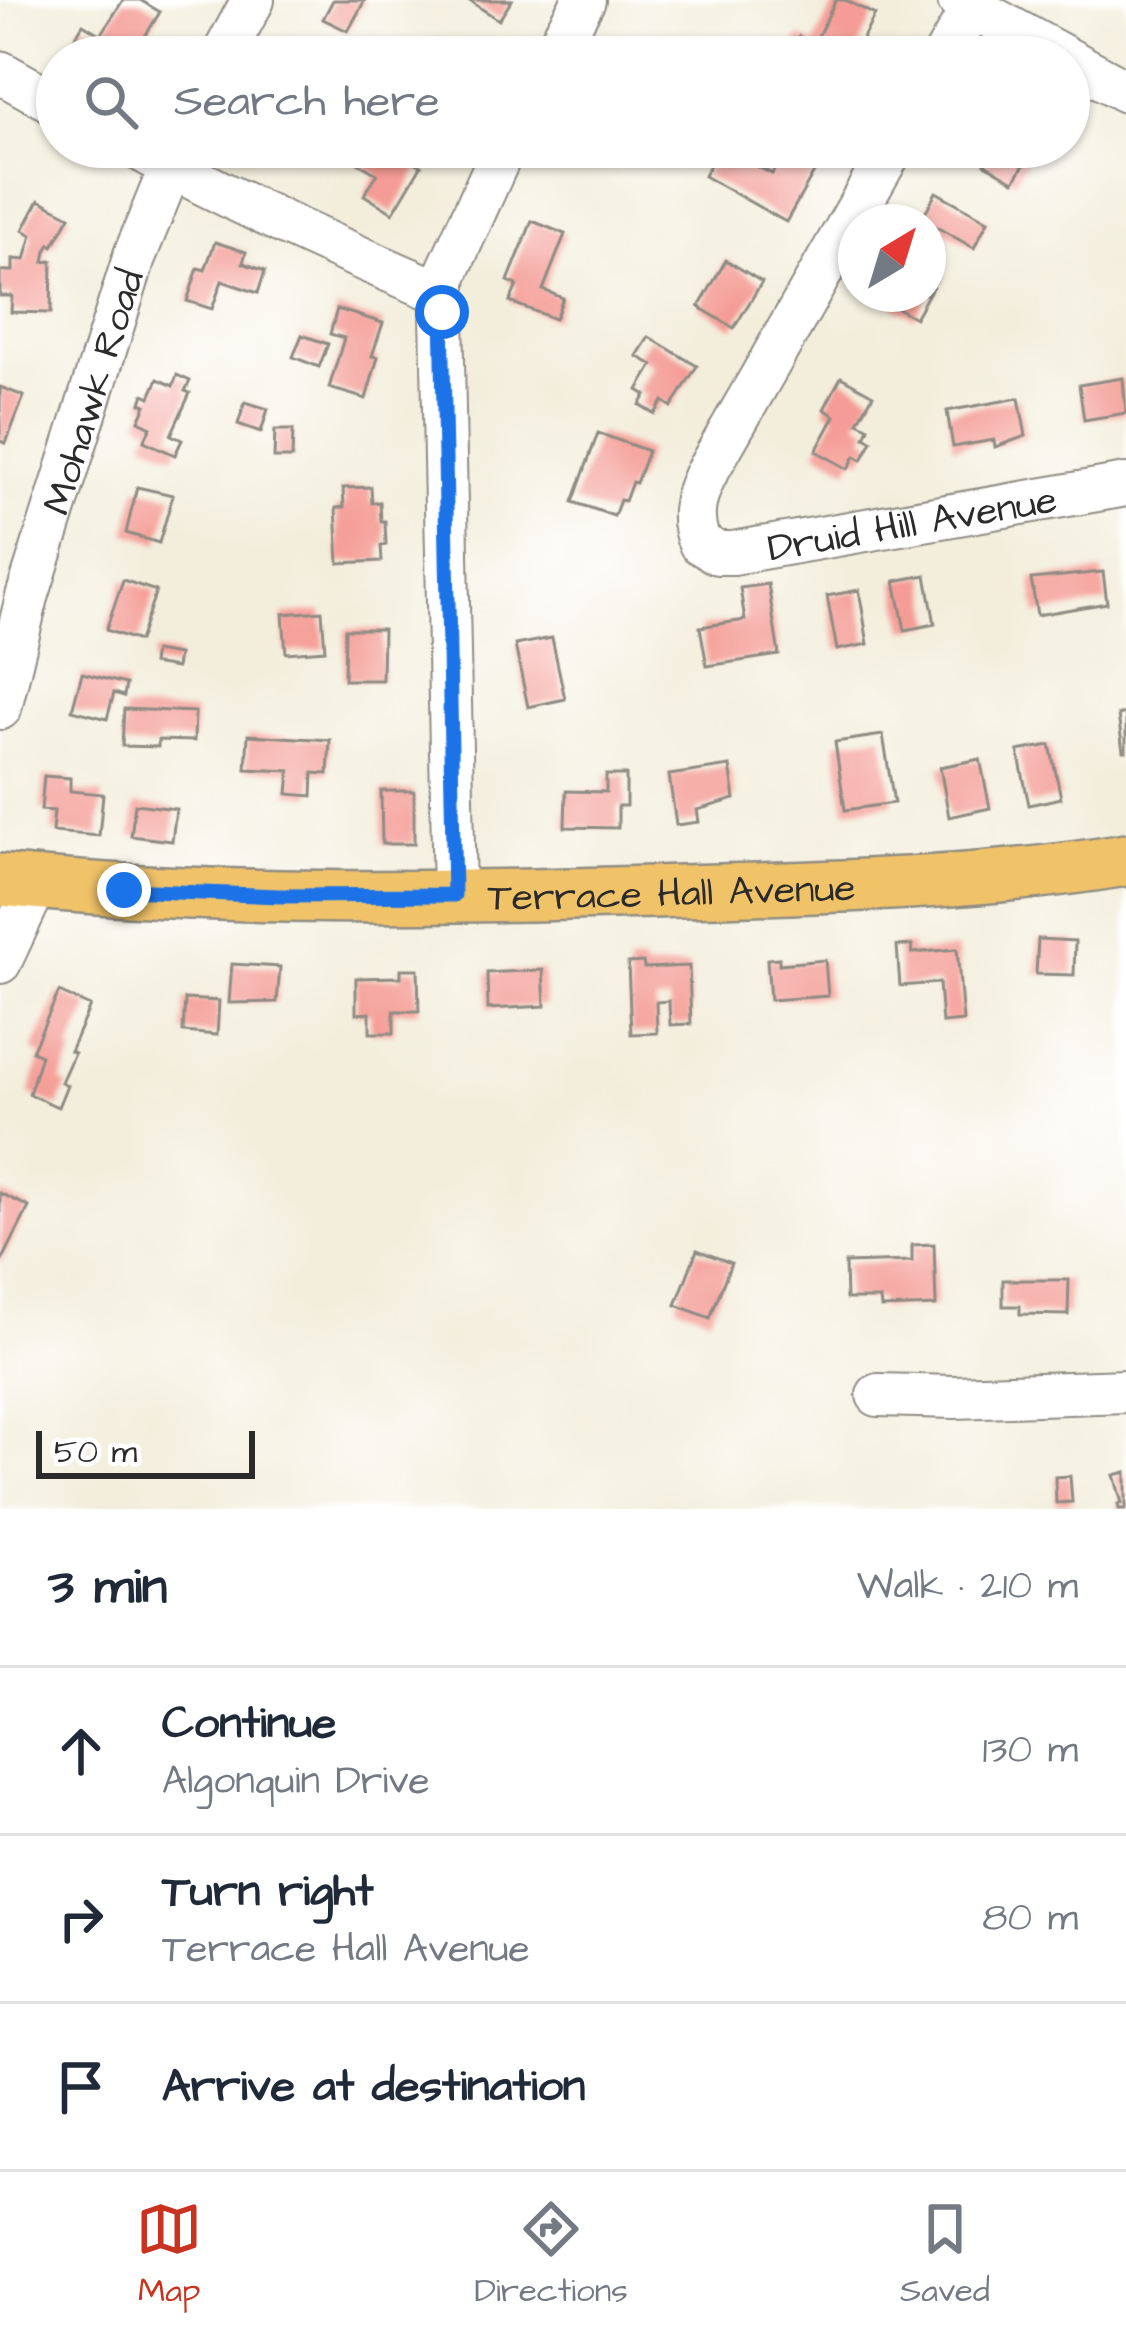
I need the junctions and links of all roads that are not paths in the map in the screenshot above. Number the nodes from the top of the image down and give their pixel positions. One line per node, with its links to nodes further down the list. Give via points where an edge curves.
1 (253, 0): 4 (street)
2 (584, 0): 5 (street)
3 (970, 2): 6 (street); 7 (street)
4 (233, 36)
5 (564, 36)
6 (954, 36)
7 (1028, 36)
8 (1090, 71): 10 (street)
9 (0, 72): 11 (street)
10 (1126, 91)
11 (36, 92)
12 (157, 168): 18 (street, Mohawk Road)
13 (186, 168): 16 (street, via 323,243)
14 (493, 168): 16 (street)
15 (881, 168): 17 (street, Druid Hill Avenue, via 705,475 694,515 700,543 733,553)
16 (444, 294): 21 (street)
17 (1126, 485)
18 (0, 708)
19 (1126, 860): 21 (main road, Terrace Hall Avenue, via 869,886)
20 (18, 882): 21 (main road, Terrace Hall Avenue, via 280,896); 22 (street)
21 (454, 895)
22 (0, 962)
23 (1126, 1391): 24 (street)
24 (878, 1395)

